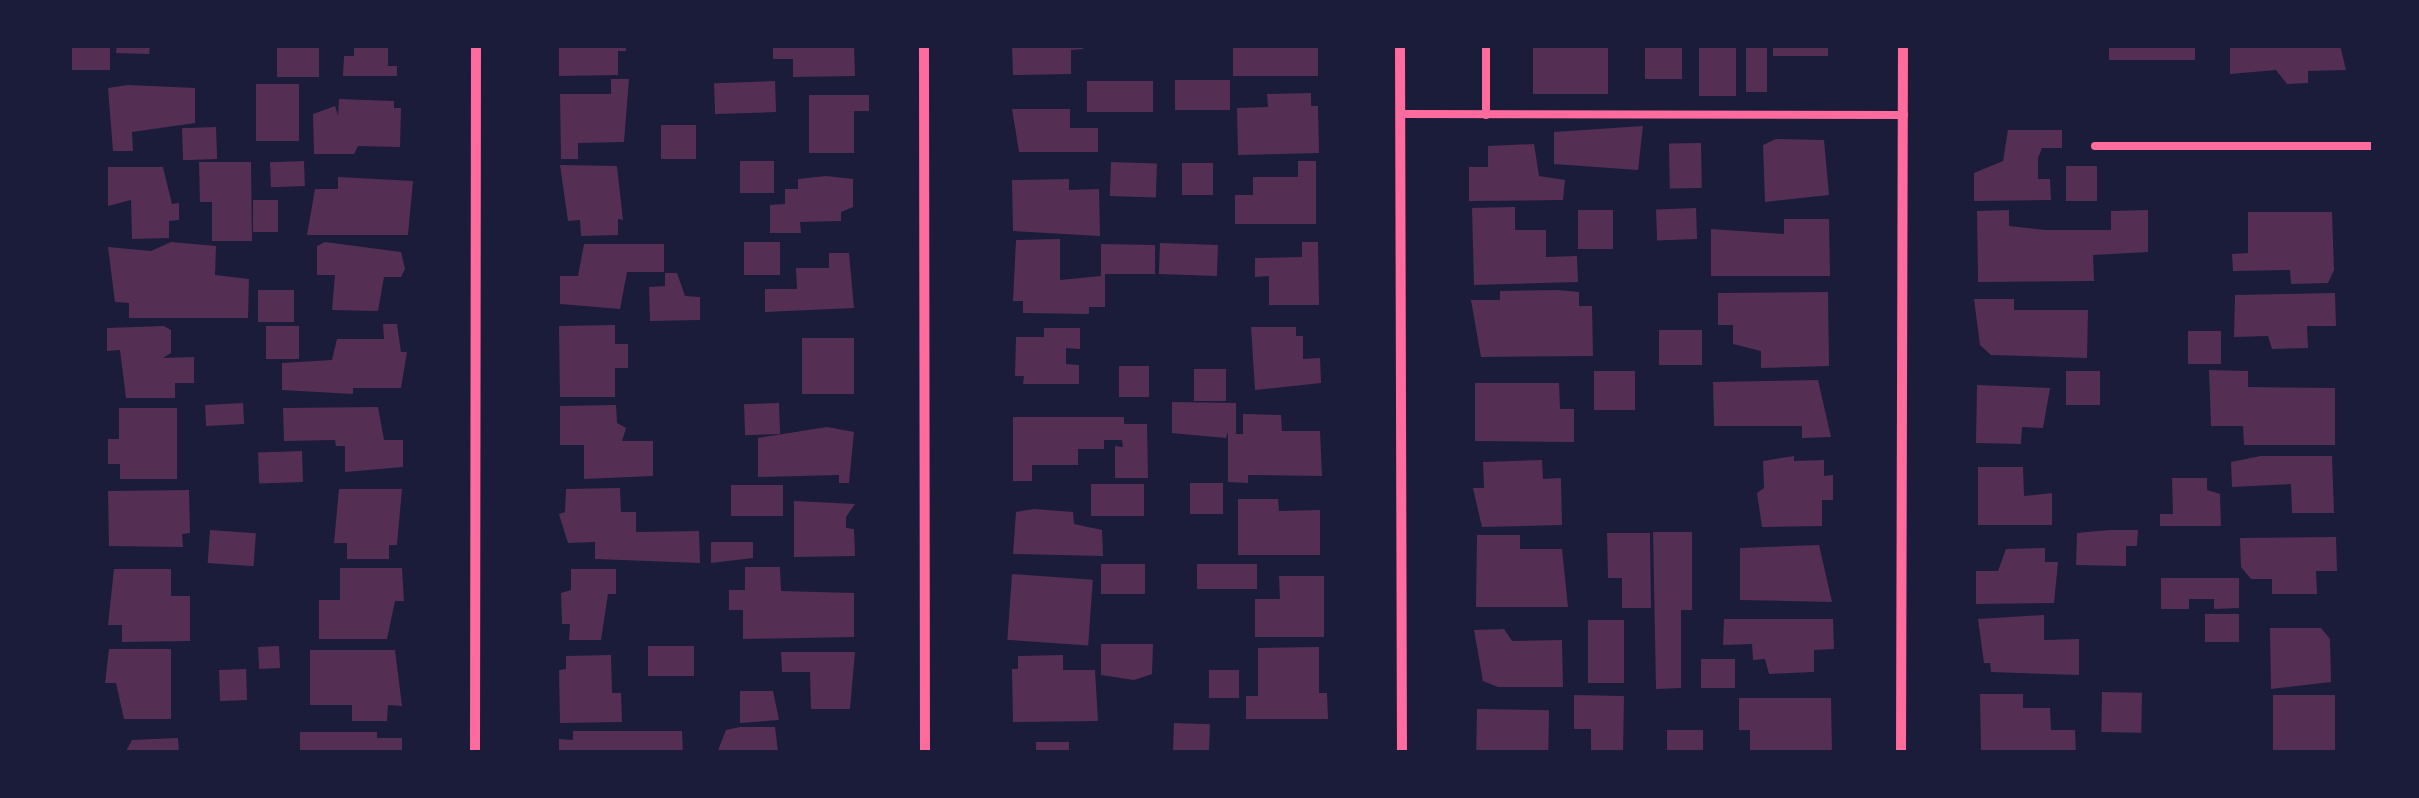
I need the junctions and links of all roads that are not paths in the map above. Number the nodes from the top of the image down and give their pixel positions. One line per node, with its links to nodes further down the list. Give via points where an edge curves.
1 (476, 45): 11 (street)
2 (924, 45): 12 (street)
3 (1400, 45): 6 (street)
4 (1486, 45): 7 (lane)
5 (1903, 45): 8 (street)
6 (1400, 114): 7 (lane); 13 (street)
7 (1486, 115): 8 (lane)
8 (1904, 115): 14 (street)
9 (2095, 146): 10 (lane)
10 (2374, 146)
11 (476, 753)
12 (925, 753)
13 (1402, 753)
14 (1901, 753)

